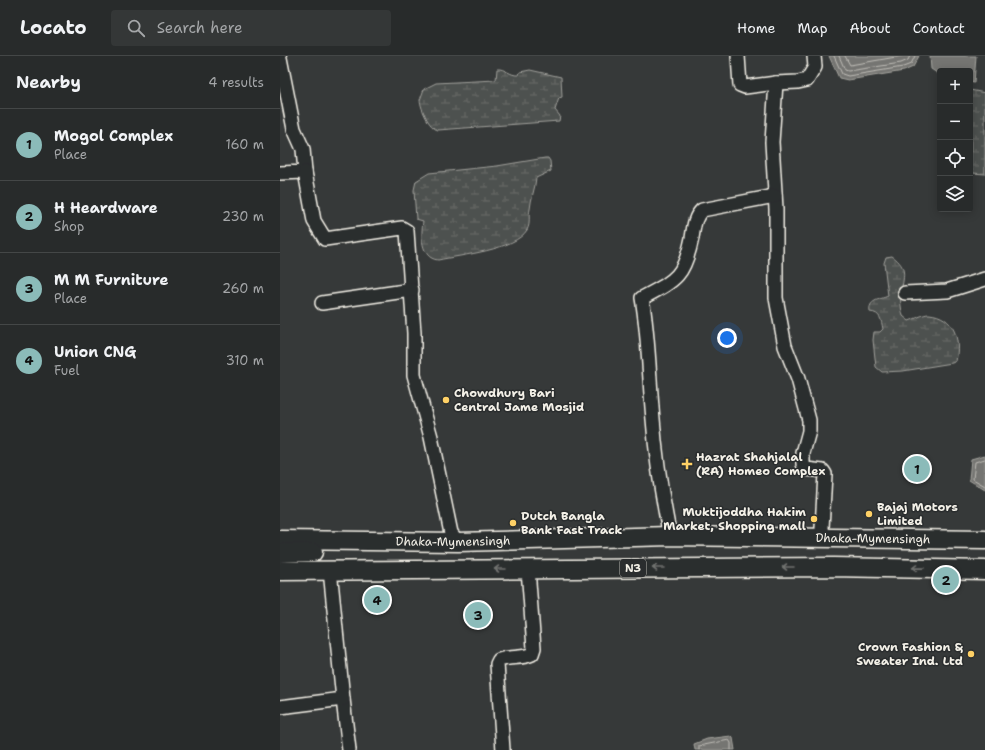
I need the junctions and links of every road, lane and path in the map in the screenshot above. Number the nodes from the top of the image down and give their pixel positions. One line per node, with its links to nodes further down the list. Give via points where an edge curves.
1 (738, 56): 4 (street, via 740,85 745,87)
2 (814, 56): 4 (street, via 815,67 807,80)
3 (280, 58): 5 (street, via 294,129 303,149)
4 (776, 83): 7 (street, via 772,142)
5 (305, 172): 6 (street); 9 (street, via 314,221 324,240 402,228 407,231)
6 (280, 173)
7 (775, 196): 12 (street, via 702,210 695,217 687,259 681,271 668,284 642,298 660,491); 13 (street, via 776,298 785,346 798,379 809,420 810,431 804,444 803,464 806,469 823,471 826,474 822,528)
8 (985, 279): 10 (street, via 947,291)
9 (412, 290): 11 (street); 16 (street, via 414,375 431,437 451,533)
10 (905, 293)
11 (322, 303)
12 (670, 536): 13 (highway, Dhaka-Mymensingh); 16 (highway, Dhaka-Mymensingh)
13 (824, 538): 15 (highway, Dhaka-Mymensingh)
14 (280, 540): 16 (highway, Dhaka-Mymensingh)
15 (985, 540)
16 (458, 542)
17 (985, 550): 18 (highway, via 658,547 479,552 383,550)
18 (280, 553)
19 (528, 569): 20 (highway, N3, one-way to 20); 21 (highway, N3, one-way to 19, via 833,567); 26 (street, via 534,648 532,654 526,657 504,658 497,664)
20 (330, 570): 22 (highway, N3); 23 (street)
21 (985, 570)
22 (280, 571)
23 (343, 699): 24 (street); 25 (street)
24 (280, 707)
25 (349, 750)
26 (503, 750)

